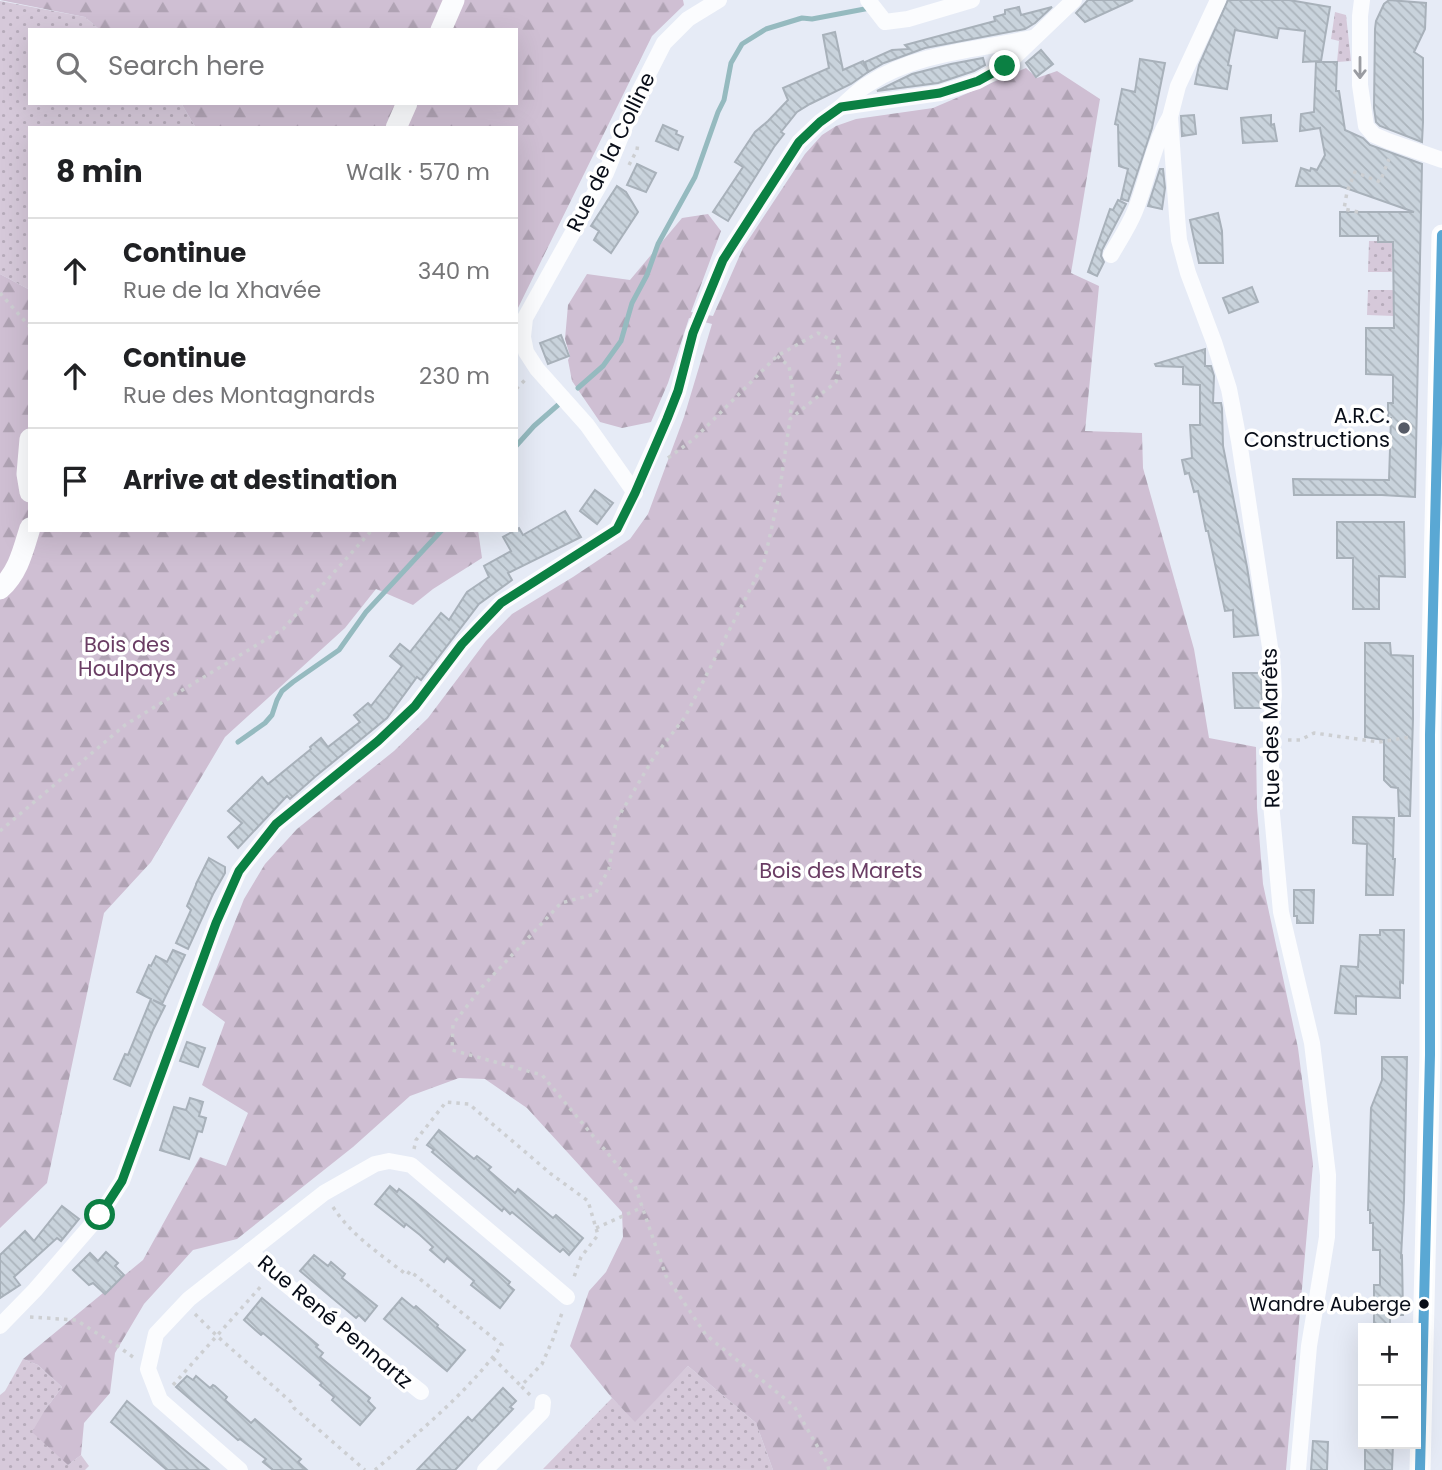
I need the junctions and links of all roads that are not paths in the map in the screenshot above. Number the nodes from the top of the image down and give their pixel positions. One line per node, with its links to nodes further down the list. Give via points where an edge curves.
1 (454, 0): 8 (street)
2 (719, 0): 19 (street, Rue de la Colline, via 688,19 664,43 606,173 525,317 526,352 587,425)
3 (868, 0): 4 (street, via 885,22)
4 (972, 0)
5 (1074, 0): 9 (street)
6 (1218, 0): 12 (street, Rue des Marêts, via 1178,86)
7 (1362, 0): 14 (street, one-way to 14, via 1360,85 1366,126 1374,135)
8 (442, 28)
9 (1035, 38): 11 (street, via 917,61 869,83); 11 (street, via 1005,66 978,81 940,93)
10 (406, 105): 13 (street)
11 (841, 107): 19 (street, via 799,142 723,260 693,333 674,401)
12 (1170, 117): 16 (street, via 1134,215); 29 (street, Rue des Marêts, via 1179,240 1229,389 1273,667 1271,803 1281,912 1312,1043 1328,1175 1327,1237 1309,1346)
13 (397, 126)
14 (1442, 160)
15 (1442, 235): 30 (street)
16 (1111, 255)
17 (28, 462): 18 (street)
18 (28, 480)
19 (635, 493): 24 (street, via 617,529 501,603 462,644 415,706 276,824 239,871 122,1181 100,1215)
20 (29, 532): 21 (street, via 20,561)
21 (0, 589)
22 (250, 1251): 23 (street, via 354,1174 388,1161 411,1165); 25 (street, Rue René Pennartz); 27 (street, via 184,1303 156,1334 148,1369 160,1400)
23 (567, 1297)
24 (5, 1321)
25 (421, 1392)
26 (543, 1402): 28 (street, via 542,1412)
27 (240, 1470)
28 (485, 1470)
29 (1298, 1470)
30 (1420, 1470)

